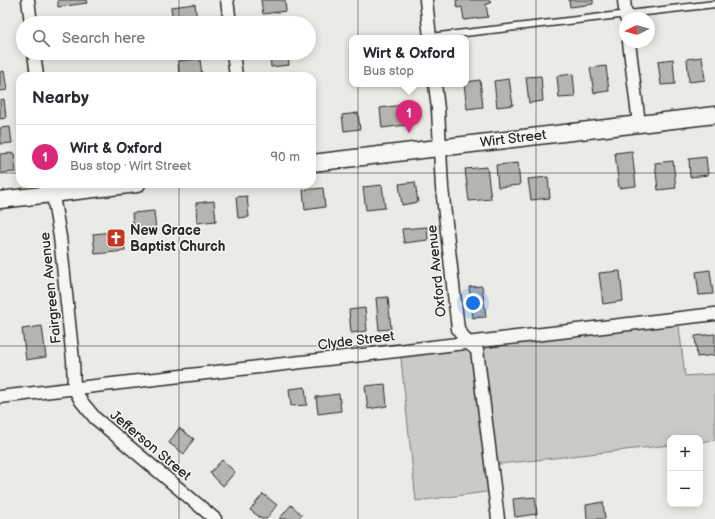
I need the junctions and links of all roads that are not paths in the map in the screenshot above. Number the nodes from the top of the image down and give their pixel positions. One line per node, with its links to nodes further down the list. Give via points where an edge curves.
1 (28, 0): 8 (street)
2 (227, 0): 9 (street)
3 (426, 0): 11 (street)
4 (624, 0): 6 (street)
5 (715, 4): 7 (lane)
6 (626, 12)
7 (655, 12)
8 (30, 16)
9 (229, 16)
10 (619, 17): 12 (lane)
11 (430, 35)
12 (449, 35)
13 (630, 48): 20 (street)
14 (35, 60): 16 (street)
15 (234, 60): 17 (street)
16 (36, 72)
17 (235, 72)
18 (435, 87): 21 (street, Oxford Avenue)
19 (715, 115): 20 (main road, Wirt Street)
20 (639, 124): 21 (main road, Wirt Street)
21 (440, 147): 22 (main road, Wirt Street); 27 (street, Oxford Avenue, via 442,188 458,329)
22 (316, 162)
23 (69, 188): 24 (main road)
24 (52, 189): 25 (main road); 28 (street, Fairgreen Avenue, via 61,244)
25 (0, 200)
26 (715, 314): 27 (street, Clyde Street)
27 (467, 342): 28 (street, Clyde Street); 31 (street, Oxford Avenue, via 477,350)
28 (74, 388): 29 (street, Clyde Street); 30 (street, Jefferson Street, via 95,418)
29 (0, 397)
30 (215, 519)
31 (498, 519)

